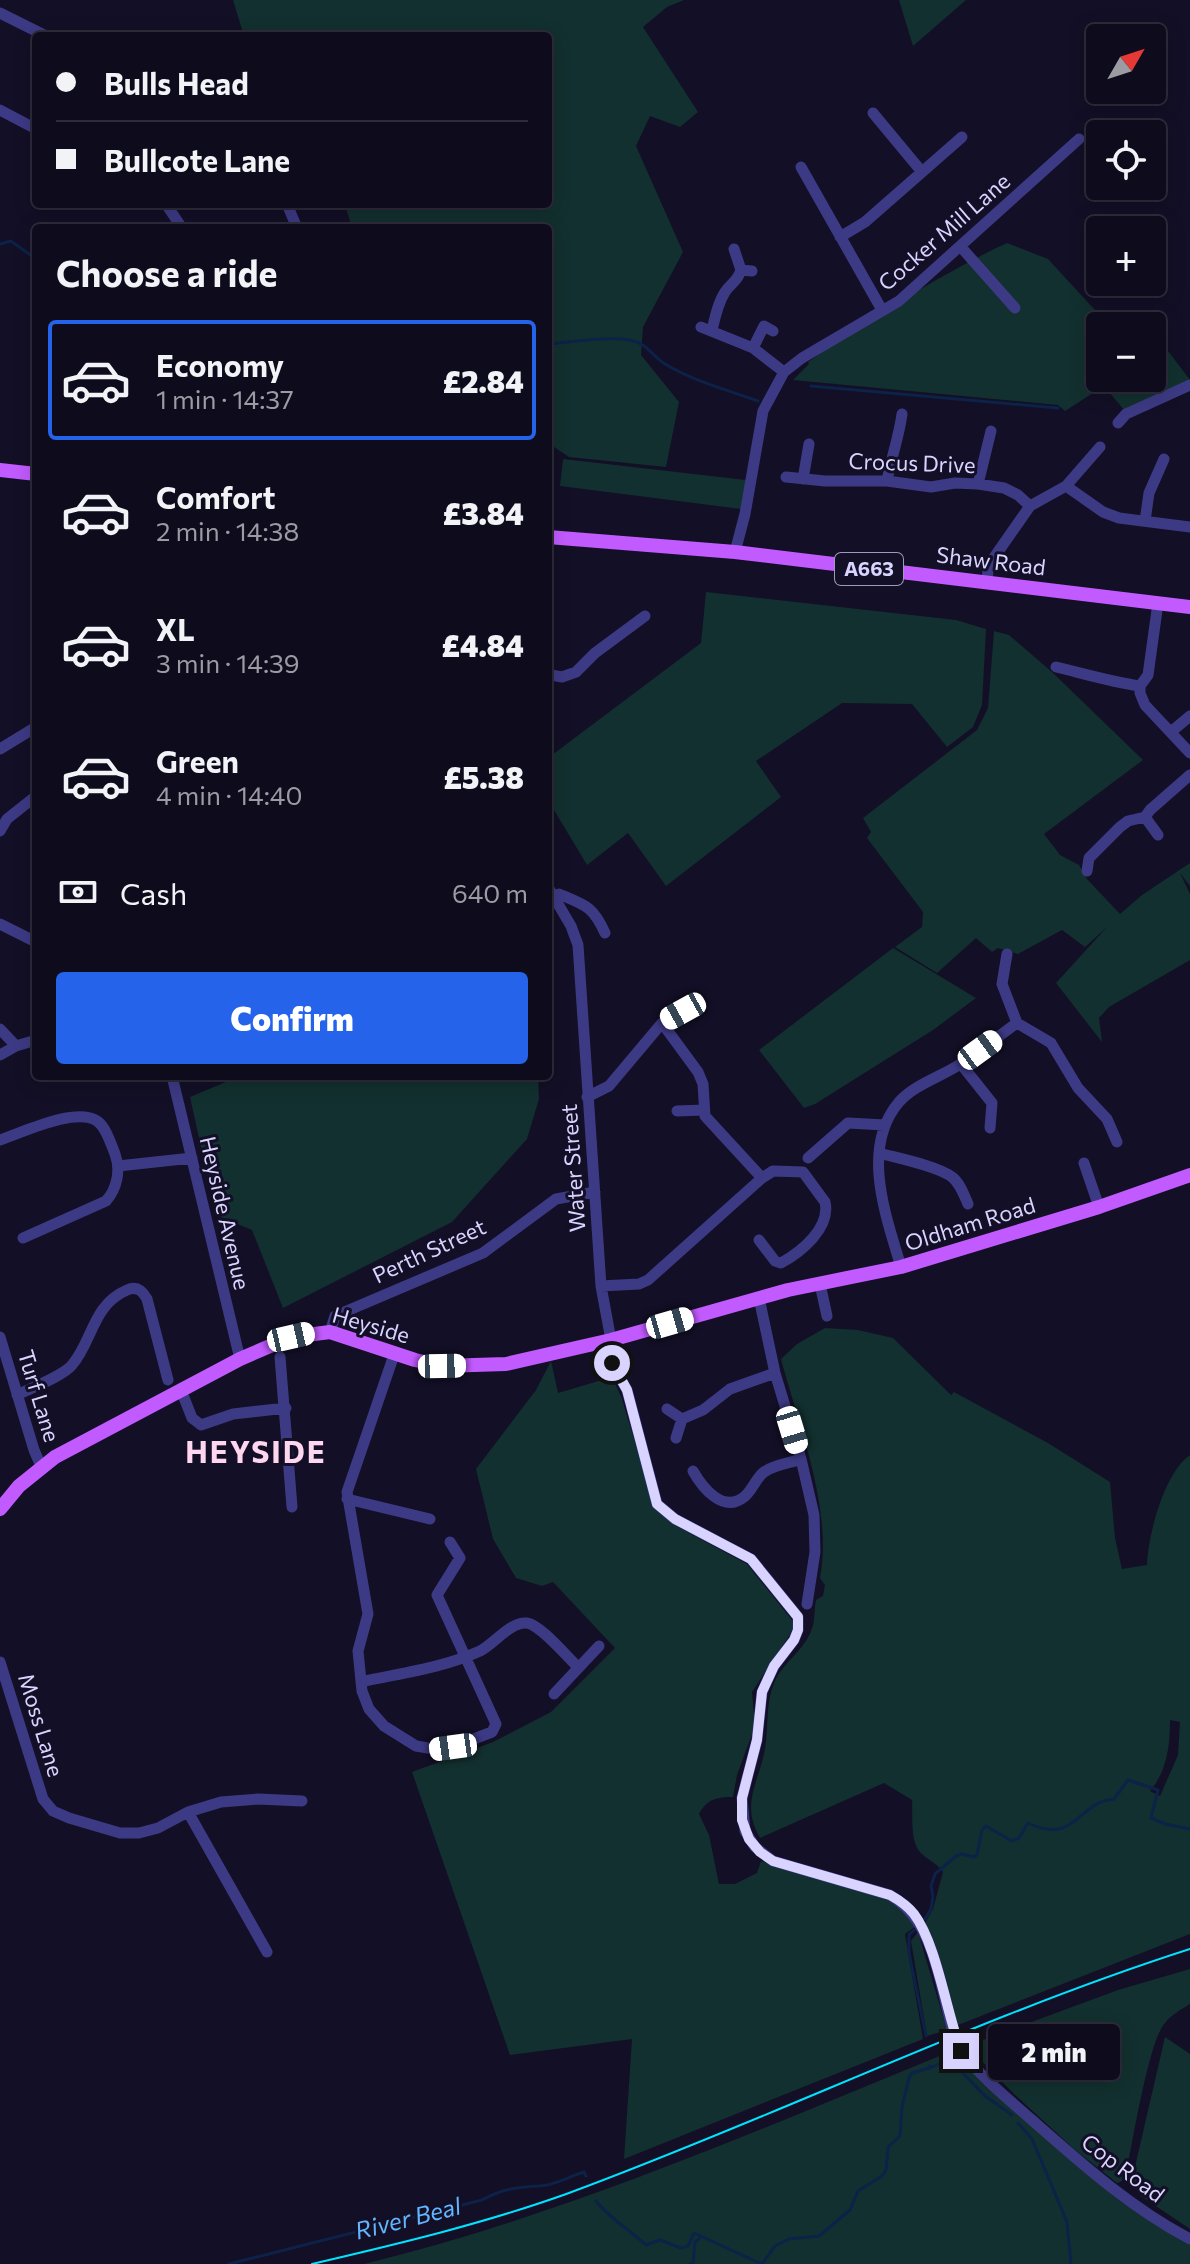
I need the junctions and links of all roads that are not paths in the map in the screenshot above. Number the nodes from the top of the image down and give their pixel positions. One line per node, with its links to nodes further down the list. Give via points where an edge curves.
1 (0, 13): 2 (street)
2 (38, 32)
3 (0, 110): 5 (street)
4 (873, 113): 9 (street)
5 (32, 127)
6 (962, 137): 9 (street)
7 (1079, 139): 11 (street, Cocker Mill Lane)
8 (801, 167): 10 (street)
9 (922, 172): 10 (street)
10 (840, 237): 14 (street)
11 (960, 246): 13 (street); 14 (street, Cocker Mill Lane)
12 (734, 249): 16 (street, via 746,270 726,291 706,328)
13 (1015, 308)
14 (882, 310): 17 (street, Cocker Mill Lane)
15 (769, 313): 16 (street, via 768,328)
16 (753, 348): 17 (street)
17 (784, 372): 36 (street, Cocker Mill Lane, via 763,411)
18 (1190, 385): 20 (street, via 1126,414)
19 (902, 414): 29 (street)
20 (1118, 423)
21 (991, 431): 30 (street)
22 (809, 444): 28 (street)
23 (1100, 447): 31 (street)
24 (1164, 459): 33 (street, via 1149,493)
25 (0, 470): 26 (main road)
26 (32, 474)
27 (786, 477): 28 (street, Crocus Drive)
28 (803, 479): 29 (street, Crocus Drive)
29 (887, 481): 30 (street, Crocus Drive, via 931,487)
30 (978, 484): 32 (street, Crocus Drive, via 1004,488)
31 (1066, 486): 32 (street); 33 (street, via 1103,512)
32 (1030, 506): 37 (street, via 993,559)
33 (1145, 521): 34 (street)
34 (1190, 527)
35 (552, 537): 36 (main road, Shaw Road / A663)
36 (735, 552): 37 (main road, Shaw Road / A663)
37 (987, 582): 38 (main road, Shaw Road / A663)
38 (1158, 603): 39 (main road, Shaw Road / A663); 43 (street, via 1148,675)
39 (1190, 607)
40 (645, 616): 42 (street, via 576,672)
41 (1056, 667): 43 (street)
42 (552, 675)
43 (1140, 686): 46 (street, via 1145,705)
44 (1190, 716): 46 (street)
45 (32, 729): 47 (street)
46 (1172, 731): 48 (street)
47 (0, 749)
48 (1190, 753)
49 (1190, 775): 51 (street)
50 (32, 799): 52 (street)
51 (1145, 817): 53 (street); 54 (street, via 1120,827 1089,858)
52 (0, 831)
53 (1158, 835)
54 (1087, 871)
55 (552, 891): 58 (street, via 591,908)
56 (552, 893): 70 (street, Water Street, via 578,945)
57 (0, 924): 59 (street)
58 (605, 933)
59 (32, 940)
60 (1007, 954): 63 (street, via 1002,984)
61 (683, 1011): 62 (street)
62 (662, 1023): 70 (street, via 609,1086); 72 (street, via 698,1072)
63 (1017, 1023): 68 (street); 76 (street, via 1051,1043 1078,1088 1107,1119)
64 (0, 1029): 66 (street)
65 (32, 1041): 66 (street)
66 (16, 1046): 67 (street)
67 (0, 1055)
68 (961, 1064): 73 (street, via 901,1100); 74 (street, via 992,1103)
69 (173, 1080): 78 (street, Heyside Avenue)
70 (587, 1097): 84 (street, Water Street)
71 (677, 1111): 72 (street)
72 (705, 1113): 82 (street)
73 (885, 1125): 77 (street); 79 (street, via 848,1123)
74 (990, 1128)
75 (0, 1140): 81 (street, via 68,1117 87,1117 102,1127)
76 (1117, 1142)
77 (879, 1153): 85 (street, via 952,1176); 89 (street, via 879,1187)
78 (192, 1158): 81 (street); 99 (street, Heyside Avenue)
79 (808, 1158)
80 (1084, 1163): 86 (street)
81 (118, 1166): 87 (street, via 114,1192 106,1201)
82 (768, 1174): 88 (street, via 803,1172 826,1208 818,1231 781,1263); 91 (street, via 648,1280)
83 (1190, 1175): 86 (main road, Oldham Road)
84 (595, 1192): 91 (street, Water Street); 94 (street, Perth Street, via 556,1199 483,1253 335,1316)
85 (968, 1204)
86 (1099, 1207): 89 (main road, Oldham Road)
87 (23, 1238)
88 (759, 1240)
89 (901, 1267): 90 (main road, Oldham Road)
90 (820, 1284): 92 (main road, Oldham Road); 93 (street)
91 (601, 1286): 96 (street, Water Street)
92 (759, 1298): 96 (main road, Heyside); 100 (street)
93 (827, 1316)
94 (330, 1332): 97 (main road, Heyside); 99 (main road, Heyside, via 291,1337)
95 (0, 1337): 103 (street, Turf Lane)
96 (607, 1341): 97 (main road, Heyside, via 506,1364 472,1366 428,1364); 126 (street, Water Street, bridge, via 627,1390 657,1504 751,1559 798,1617 794,1640 762,1692 742,1798 745,1831 773,1861 905,1904 929,1944)
97 (395, 1352): 111 (street)
98 (280, 1357): 104 (street)
99 (240, 1359): 102 (main road, Heyside)
100 (775, 1373): 106 (street, via 730,1389); 108 (street)
101 (168, 1380): 103 (street, via 147,1299 133,1288 104,1306 72,1366)
102 (181, 1390): 104 (street, via 192,1418 201,1425 233,1414); 109 (main road, Heyside)
103 (17, 1395): 109 (street, Turf Lane)
104 (286, 1408): 112 (street)
105 (667, 1409): 106 (street)
106 (682, 1419): 107 (street)
107 (676, 1438)
108 (801, 1459): 110 (street, via 765,1471 745,1497 730,1502 709,1494); 116 (street, via 816,1534)
109 (41, 1466): 113 (main road, Heyside)
110 (693, 1471)
111 (347, 1499): 114 (street); 121 (street, via 368,1614 358,1651)
112 (292, 1507)
113 (0, 1509)
114 (430, 1519)
115 (450, 1542): 118 (street, via 460,1558 437,1595)
116 (807, 1604)
117 (599, 1646): 120 (street)
118 (464, 1657): 120 (street, via 493,1645 521,1623 530,1623); 121 (street); 121 (street, via 496,1724 492,1732 453,1747 416,1746 384,1726 369,1709)
119 (0, 1662): 124 (street, Moss Lane, via 43,1799 53,1811 120,1833 158,1828)
120 (578, 1667): 122 (street)
121 (361, 1682)
122 (554, 1694)
123 (302, 1801): 124 (street, via 236,1800)
124 (188, 1812): 125 (street)
125 (267, 1952)
126 (961, 2051): 127 (street, Cop Road, via 992,2085 1120,2194)
127 (1190, 2239)

